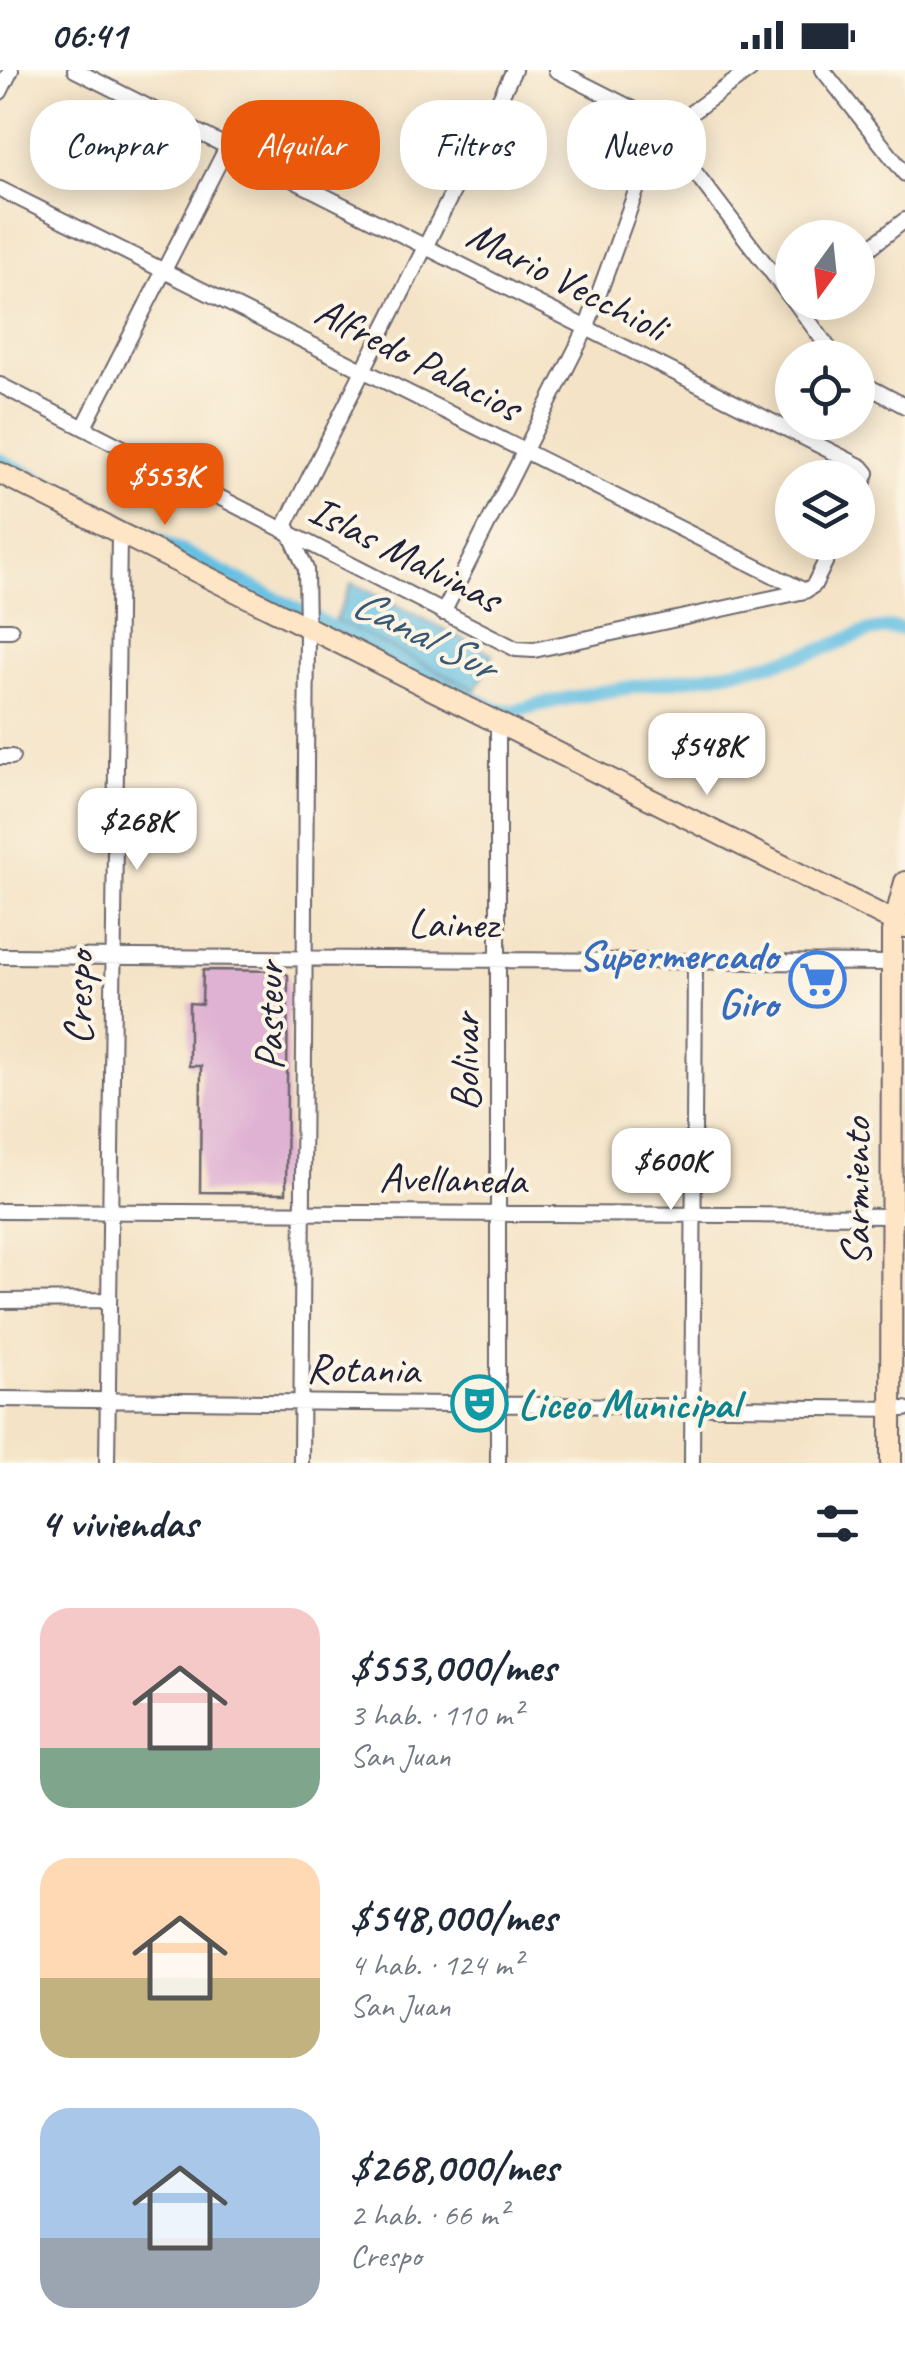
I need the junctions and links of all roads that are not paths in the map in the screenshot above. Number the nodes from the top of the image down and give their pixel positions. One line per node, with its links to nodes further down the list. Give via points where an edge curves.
1 (11, 70): 7 (street)
2 (75, 70): 10 (street, Mario Vecchioli)
3 (514, 70): 19 (street)
4 (556, 70): 8 (street)
5 (750, 70): 9 (street)
6 (823, 70): 12 (street)
7 (0, 92)
8 (618, 100)
9 (706, 102)
10 (221, 144)
11 (221, 159): 20 (street)
12 (905, 174)
13 (706, 184): 21 (street)
14 (0, 189): 20 (street, Alfredo Palacios)
15 (311, 190): 19 (street, Mario Vecchioli)
16 (637, 190): 22 (street)
17 (905, 220): 18 (street)
18 (875, 244)
19 (424, 248): 22 (street, Mario Vecchioli); 23 (street)
20 (164, 271): 23 (street, Alfredo Palacios); 27 (street)
21 (775, 274)
22 (586, 330): 28 (street); 29 (street, Mario Vecchioli)
23 (364, 371): 28 (street, Alfredo Palacios); 31 (street)
24 (0, 385): 27 (street, Islas Malvinas)
25 (875, 390): 26 (street)
26 (905, 406)
27 (84, 427): 31 (street, Islas Malvinas)
28 (524, 452): 36 (street, Alfredo Palacios); 37 (street)
29 (841, 460)
30 (0, 473): 32 (street)
31 (287, 532): 33 (street, Islas Malvinas); 35 (street, Pasteur)
32 (120, 534): 38 (street); 43 (street, Crespo)
33 (327, 553): 35 (street, via 312,560); 37 (street, Islas Malvinas)
34 (826, 560): 36 (street)
35 (306, 574): 38 (street, Pasteur)
36 (806, 591): 37 (street, Islas Malvinas, via 526,651)
37 (443, 613)
38 (307, 628): 39 (street); 44 (street, Pasteur)
39 (498, 720): 41 (street); 45 (street, Bolivar)
40 (905, 882): 41 (street, Sarmiento)
41 (899, 924): 46 (street, Sarmiento)
42 (0, 956): 43 (street, Lainez)
43 (114, 958): 44 (street, Lainez); 49 (street, Crespo)
44 (305, 960): 45 (street, Lainez); 50 (street, Pasteur)
45 (500, 962): 47 (street, Lainez); 51 (street, Bolivar)
46 (899, 963): 47 (street, Lainez); 53 (street, Sarmiento)
47 (694, 964): 52 (street)
48 (0, 1211): 49 (street, Avellaneda)
49 (111, 1211): 50 (street, Avellaneda); 54 (street, Crespo)
50 (303, 1213): 51 (street, Avellaneda); 58 (street, Pasteur)
51 (499, 1215): 52 (street, Avellaneda); 59 (street, Bolivar)
52 (693, 1216): 53 (street, Avellaneda); 60 (street)
53 (900, 1216): 61 (street, Sarmiento)
54 (110, 1300): 55 (street); 57 (street, Crespo)
55 (0, 1301)
56 (0, 1399): 57 (street, Rotania)
57 (107, 1402): 58 (street, Rotania); 62 (street, Crespo)
58 (302, 1403): 59 (street, Rotania); 63 (street, Pasteur)
59 (498, 1405): 60 (street, Rotania); 64 (street, Bolivar)
60 (692, 1407): 61 (street, Rotania); 65 (street)
61 (898, 1409): 66 (street, Sarmiento)
62 (107, 1463)
63 (301, 1463)
64 (498, 1463)
65 (692, 1463)
66 (891, 1463)

